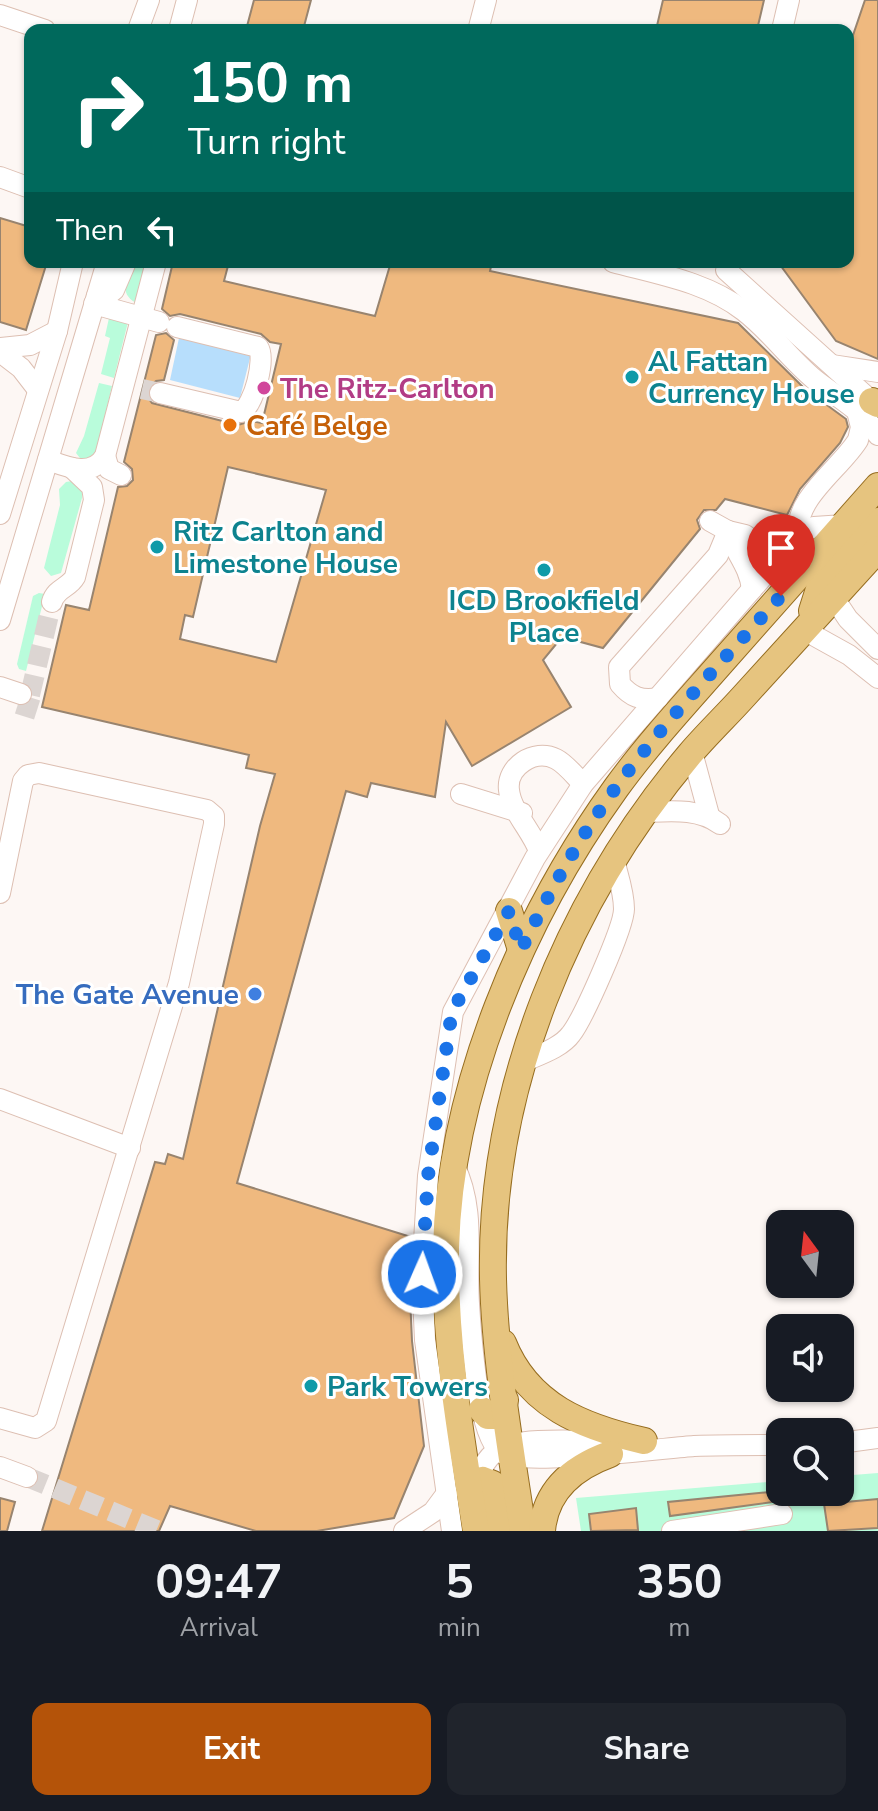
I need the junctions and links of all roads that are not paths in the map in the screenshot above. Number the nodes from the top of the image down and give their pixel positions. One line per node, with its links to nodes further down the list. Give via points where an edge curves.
1 (149, 0): 8 (street)
2 (155, 0): 9 (street)
3 (187, 0): 10 (street)
4 (486, 0): 11 (street)
5 (789, 0): 12 (street)
6 (0, 15): 7 (street)
7 (27, 24)
8 (140, 24)
9 (148, 24)
10 (181, 24)
11 (480, 24)
12 (783, 24)
13 (0, 177): 14 (street)
14 (24, 186)
15 (72, 268): 25 (street)
16 (105, 268): 23 (street)
17 (123, 268): 23 (street, via 111,295)
18 (156, 268): 24 (street)
19 (633, 268): 22 (street)
20 (726, 268): 22 (street)
21 (729, 268): 27 (street)
22 (719, 294): 31 (street, via 747,313 811,377)
23 (96, 300): 24 (street); 34 (street)
24 (159, 322): 29 (street); 29 (street, via 258,347 262,358 251,404 241,412)
25 (57, 331): 26 (street, via 30,345); 30 (street)
26 (0, 350): 30 (street)
27 (832, 365): 28 (street); 31 (street)
28 (878, 372)
29 (142, 389): 33 (street)
30 (38, 390): 38 (street)
31 (871, 406): 32 (street); 43 (street, via 858,440 803,506)
32 (878, 435)
33 (105, 456): 35 (street, via 90,469); 36 (street, via 109,469)
34 (48, 460): 35 (street); 49 (street)
35 (72, 468): 48 (street, via 92,487 94,500 75,577)
36 (121, 475)
37 (878, 486): 41 (main road)
38 (3, 492): 39 (street)
39 (0, 514)
40 (878, 521): 50 (main road, via 819,589)
41 (844, 525): 43 (street, via 814,527); 66 (main road, via 645,750 565,866)
42 (719, 526): 45 (street, via 745,535); 46 (street, via 745,561); 54 (street, via 718,555 622,661 618,679 626,691 638,698)
43 (799, 535): 45 (street)
44 (878, 549): 47 (main road)
45 (779, 559): 46 (street)
46 (752, 589): 54 (street)
47 (834, 598): 50 (main road); 51 (street)
48 (52, 602)
49 (0, 620)
50 (808, 626): 52 (street); 56 (main road)
51 (878, 649)
52 (878, 678)
53 (0, 687): 55 (street)
54 (658, 698): 57 (street)
55 (13, 699)
56 (692, 752): 60 (main road); 60 (street, via 714,820 676,811)
57 (583, 784): 59 (street, via 557,759 530,758 510,775 510,796); 61 (street)
58 (461, 794): 59 (street)
59 (517, 811): 61 (street, via 537,820); 62 (street)
60 (646, 812): 63 (main road)
61 (558, 821): 62 (street)
62 (539, 851): 65 (street)
63 (614, 860): 67 (main road, via 571,938); 67 (street, via 624,907 607,960 571,1035)
64 (0, 893): 69 (street, via 23,781 31,774 207,810 214,816 188,948)
65 (509, 911): 66 (main road); 85 (street, via 453,1012 427,1187 425,1340)
66 (521, 950): 70 (main road, via 479,1063)
67 (523, 1062): 71 (main road, via 497,1192)
68 (0, 1099): 69 (street)
69 (130, 1148): 73 (street, via 46,1421 35,1428)
70 (454, 1165): 72 (street, via 469,1211 469,1302); 86 (main road, via 446,1245 448,1325)
71 (496, 1324): 72 (main road); 75 (main road, via 518,1370 553,1407 599,1431)
72 (494, 1405): 81 (main road)
73 (0, 1418)
74 (878, 1438): 76 (street)
75 (644, 1441): 79 (street); 81 (street, via 537,1441)
76 (854, 1441)
77 (766, 1445): 79 (street)
78 (854, 1445): 80 (street)
79 (691, 1446): 82 (street)
80 (878, 1448)
81 (507, 1450): 82 (street); 86 (street, via 485,1462); 92 (main road)
82 (610, 1454): 93 (main road, via 578,1468 561,1484)
83 (0, 1467): 84 (street)
84 (27, 1477)
85 (447, 1493): 88 (street, via 433,1512); 89 (street)
86 (473, 1495): 90 (main road); 91 (main road, via 483,1480 493,1484)
87 (782, 1514): 94 (street)
88 (404, 1531)
89 (452, 1531)
90 (476, 1531)
91 (501, 1531)
92 (523, 1531)
93 (542, 1531)
94 (672, 1531)

